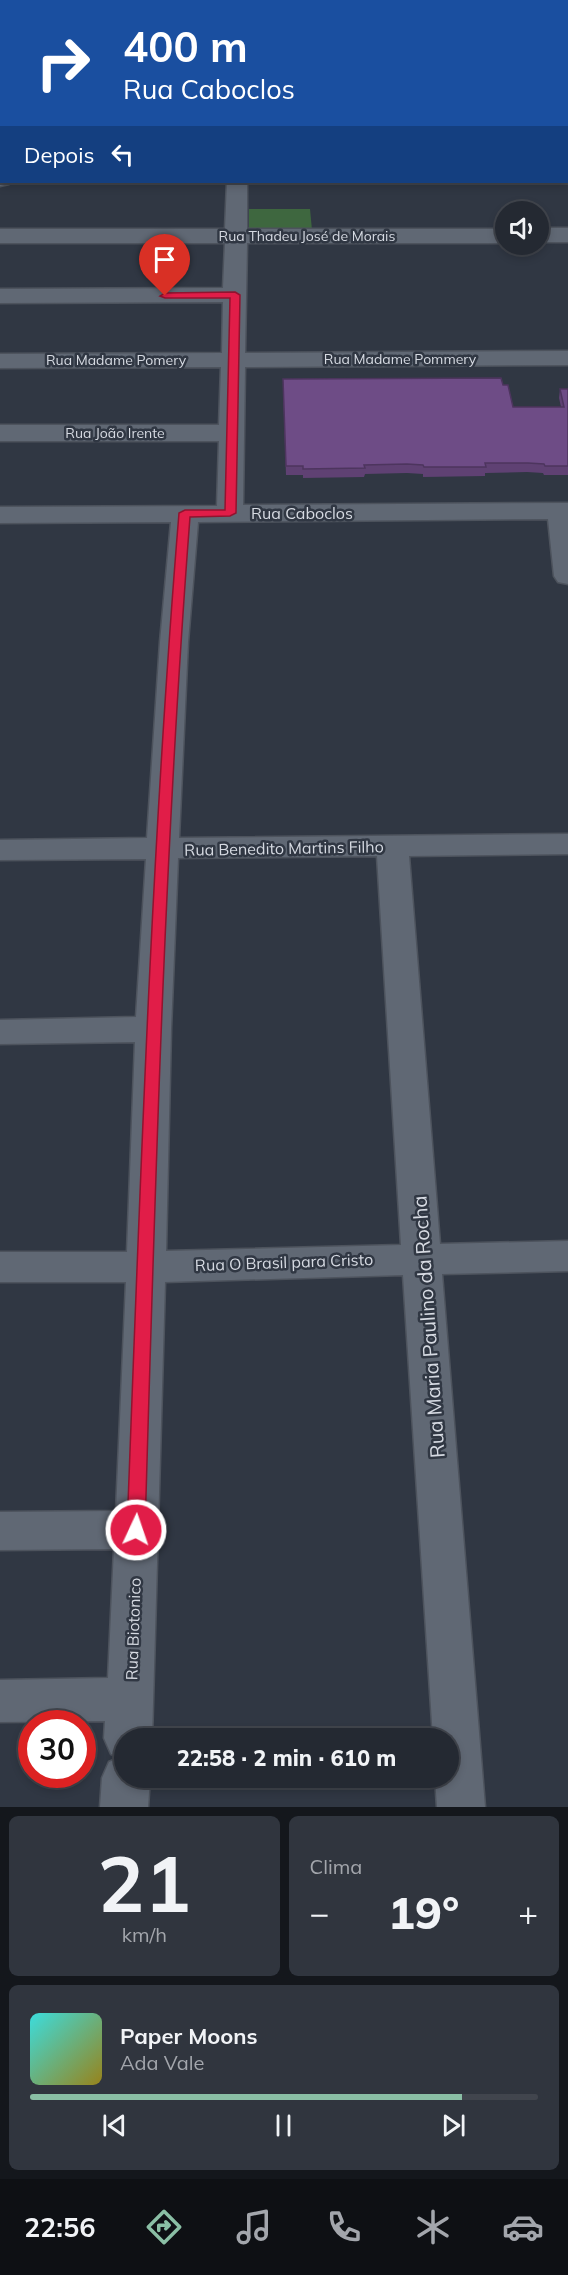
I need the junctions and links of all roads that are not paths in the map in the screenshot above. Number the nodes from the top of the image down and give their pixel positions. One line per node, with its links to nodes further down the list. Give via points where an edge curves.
1 (237, 183): 4 (street)
2 (549, 235): 3 (street)
3 (568, 235)
4 (236, 236): 5 (street, Rua Thadeu José de Morais); 6 (street, Rua Thadeu José de Morais); 7 (street)
5 (495, 236)
6 (0, 237)
7 (235, 295): 8 (street); 10 (street)
8 (0, 296)
9 (568, 358): 10 (street, Rua Madame Pommery)
10 (232, 360): 11 (street, Rua Madame Pomery); 13 (street)
11 (0, 361)
12 (0, 433): 13 (street, Rua João Irente)
13 (231, 433): 16 (street)
14 (564, 511): 16 (street, Rua Caboclos); 18 (street)
15 (185, 513): 16 (street, Rua Caboclos); 17 (street, Rua Caboclos); 21 (street, Rua Biotonico)
16 (230, 513)
17 (0, 515)
18 (568, 576)
19 (568, 844): 20 (street, Rua Benedito Martins Filho)
20 (392, 846): 21 (street, Rua Benedito Martins Filho); 26 (street, Rua Maria Paulino da Rocha)
21 (164, 849): 22 (street, Rua Benedito Martins Filho); 23 (street, Rua Biotonico)
22 (0, 850)
23 (153, 1029): 24 (street); 28 (street, Rua Biotonico)
24 (0, 1032)
25 (568, 1256): 26 (street, Rua O Brasil para Cristo)
26 (423, 1258): 28 (street, Rua O Brasil para Cristo); 35 (street, Rua Maria Paulino da Rocha)
27 (0, 1267): 28 (street, Rua O Brasil para Cristo)
28 (147, 1267): 29 (street, Rua Biotonico)
29 (136, 1530): 30 (street); 32 (street, Rua Biotonico)
30 (0, 1531)
31 (0, 1701): 32 (street)
32 (129, 1719)
33 (125, 1788): 34 (street)
34 (124, 1807)
35 (461, 1807)

